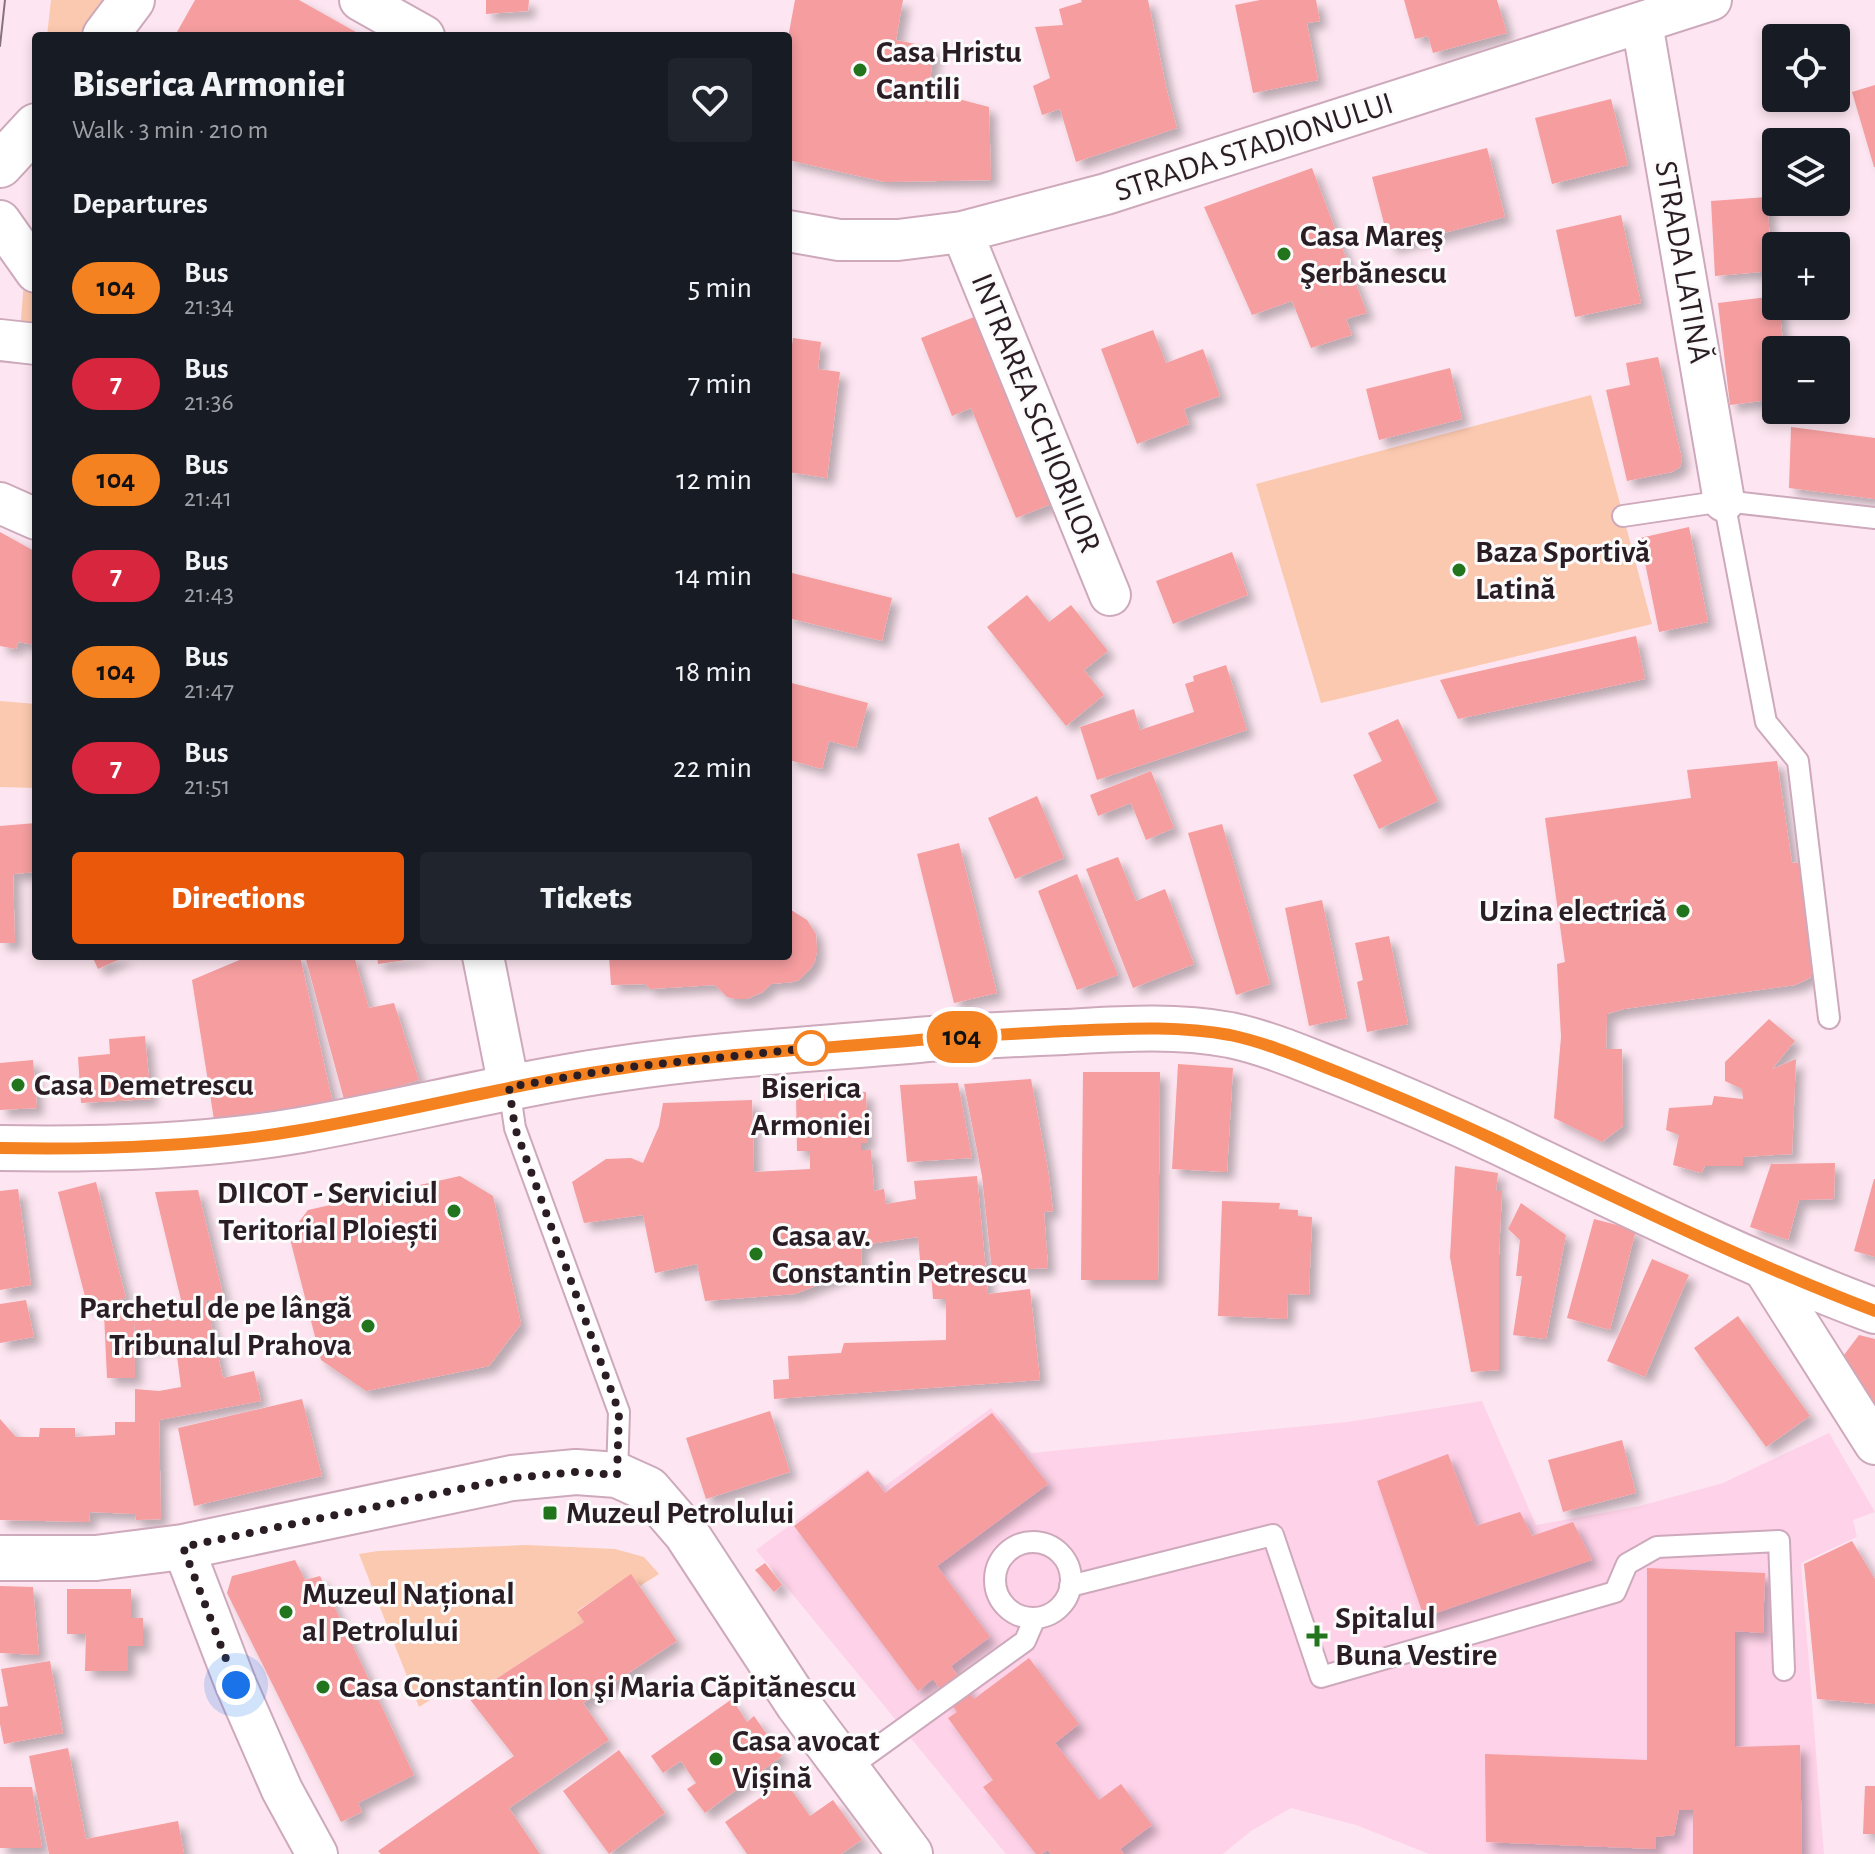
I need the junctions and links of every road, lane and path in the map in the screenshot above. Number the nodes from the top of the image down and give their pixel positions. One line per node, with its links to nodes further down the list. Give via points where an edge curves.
1 (132, 0): 5 (main road)
2 (360, 0): 6 (street)
3 (1711, 0): 4 (street, STRADA STADIONULUI)
4 (1642, 23): 10 (street, STRADA STADIONULUI, via 1106,194); 15 (street, STRADA LATINĂ)
5 (108, 32)
6 (417, 32)
7 (32, 130): 8 (main road)
8 (0, 165)
9 (0, 221): 12 (street)
10 (962, 232): 11 (street, STRADA STADIONULUI, via 898,240); 20 (street, INTRAREA SCHIORILOR)
11 (792, 239)
12 (32, 266)
13 (0, 340): 14 (street)
14 (32, 344)
15 (1724, 501): 17 (lane); 19 (lane); 22 (lane, via 1766,722 1798,761)
16 (0, 503): 18 (street)
17 (1623, 516)
18 (32, 517)
19 (1875, 518)
20 (1110, 595)
21 (484, 960): 23 (street)
22 (1829, 1018)
23 (509, 1087): 24 (main road, via 211,1143); 25 (main road, via 621,1068 787,1050 1109,1029 1198,1030 1279,1049 1437,1112); 28 (lane, via 515,1128 619,1412)
24 (0, 1148)
25 (1761, 1264): 26 (main road); 27 (street)
26 (1875, 1311)
27 (1875, 1444)
28 (617, 1475): 29 (main road, via 576,1472 512,1478); 34 (main road, via 648,1489 686,1533)
29 (183, 1547): 30 (main road, via 96,1558); 35 (street, via 253,1724)
30 (0, 1558)
31 (1070, 1586): 32 (lane, via 1058,1608); 32 (lane, via 1066,1561 1058,1551 1034,1541 1011,1548 996,1568 996,1592 1011,1612); 33 (lane, via 1273,1535 1321,1677 1615,1592 1627,1564 1657,1547 1779,1541)
32 (1035, 1618): 34 (lane, via 1025,1641)
33 (1784, 1670)
34 (846, 1770): 36 (main road)
35 (317, 1854)
36 (910, 1854)

